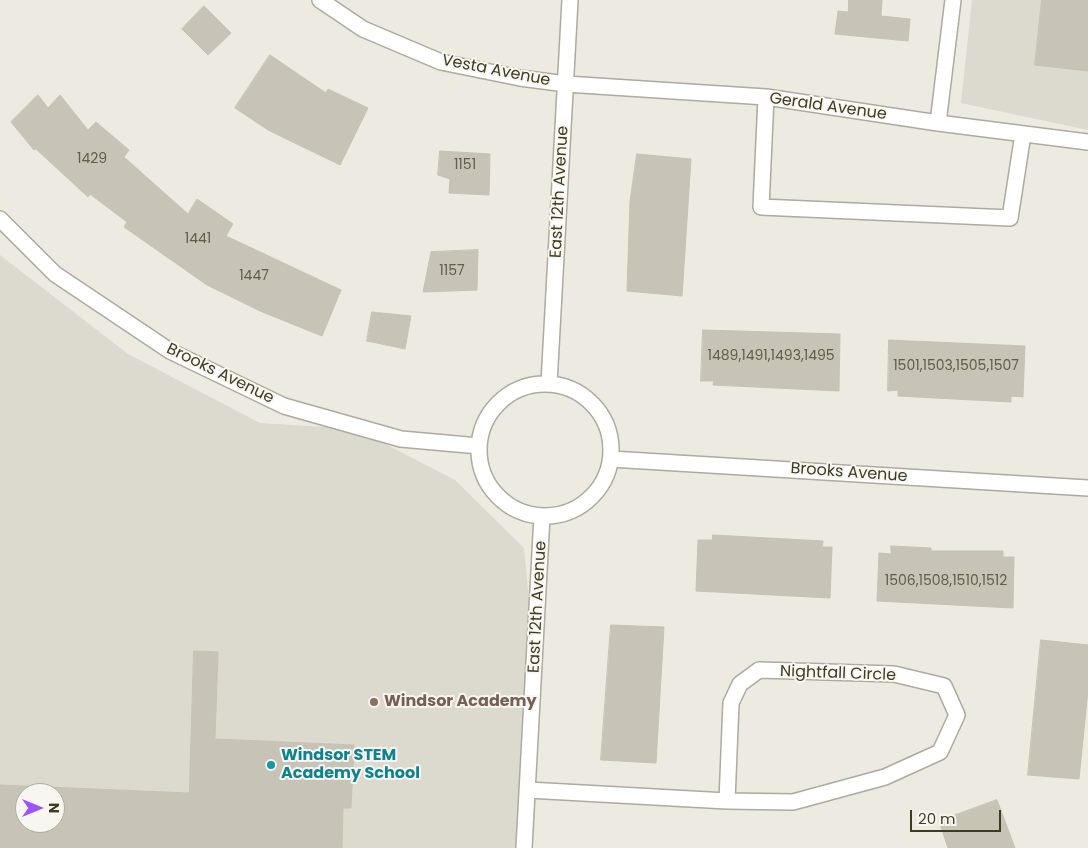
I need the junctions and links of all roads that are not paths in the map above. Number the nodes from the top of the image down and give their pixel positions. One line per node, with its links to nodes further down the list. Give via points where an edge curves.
1 (320, 0): 4 (street, Vesta Avenue, via 363,29 441,62)
2 (570, 0): 4 (street, East 12th Avenue)
3 (953, 0): 6 (street)
4 (566, 84): 5 (street, Gerald Avenue); 10 (street, East 12th Avenue)
5 (766, 97): 6 (street, Gerald Avenue); 7 (street, via 761,207 1010,218)
6 (938, 123): 7 (street, Gerald Avenue)
7 (1023, 134): 8 (street, Gerald Avenue)
8 (1088, 142)
9 (0, 219): 11 (street, Brooks Avenue, via 55,274 170,351 284,406 401,439)
10 (549, 384): 11 (street, via 528,386 510,394 494,408 484,426); 12 (street, via 570,389 588,400 605,424 610,437)
11 (479, 446): 14 (street, via 481,466 490,486 504,502 522,512)
12 (611, 459): 13 (street, Brooks Avenue); 14 (street, via 605,477 580,507 562,514)
13 (1088, 488)
14 (542, 516): 15 (street, East 12th Avenue)
15 (528, 790): 16 (street, Nightfall Circle); 17 (street, East 12th Avenue)
16 (727, 801): 16 (street, Nightfall Circle, via 793,802 885,777 940,752 957,715 944,686 894,674 759,670 740,684 731,703)
17 (524, 848)

